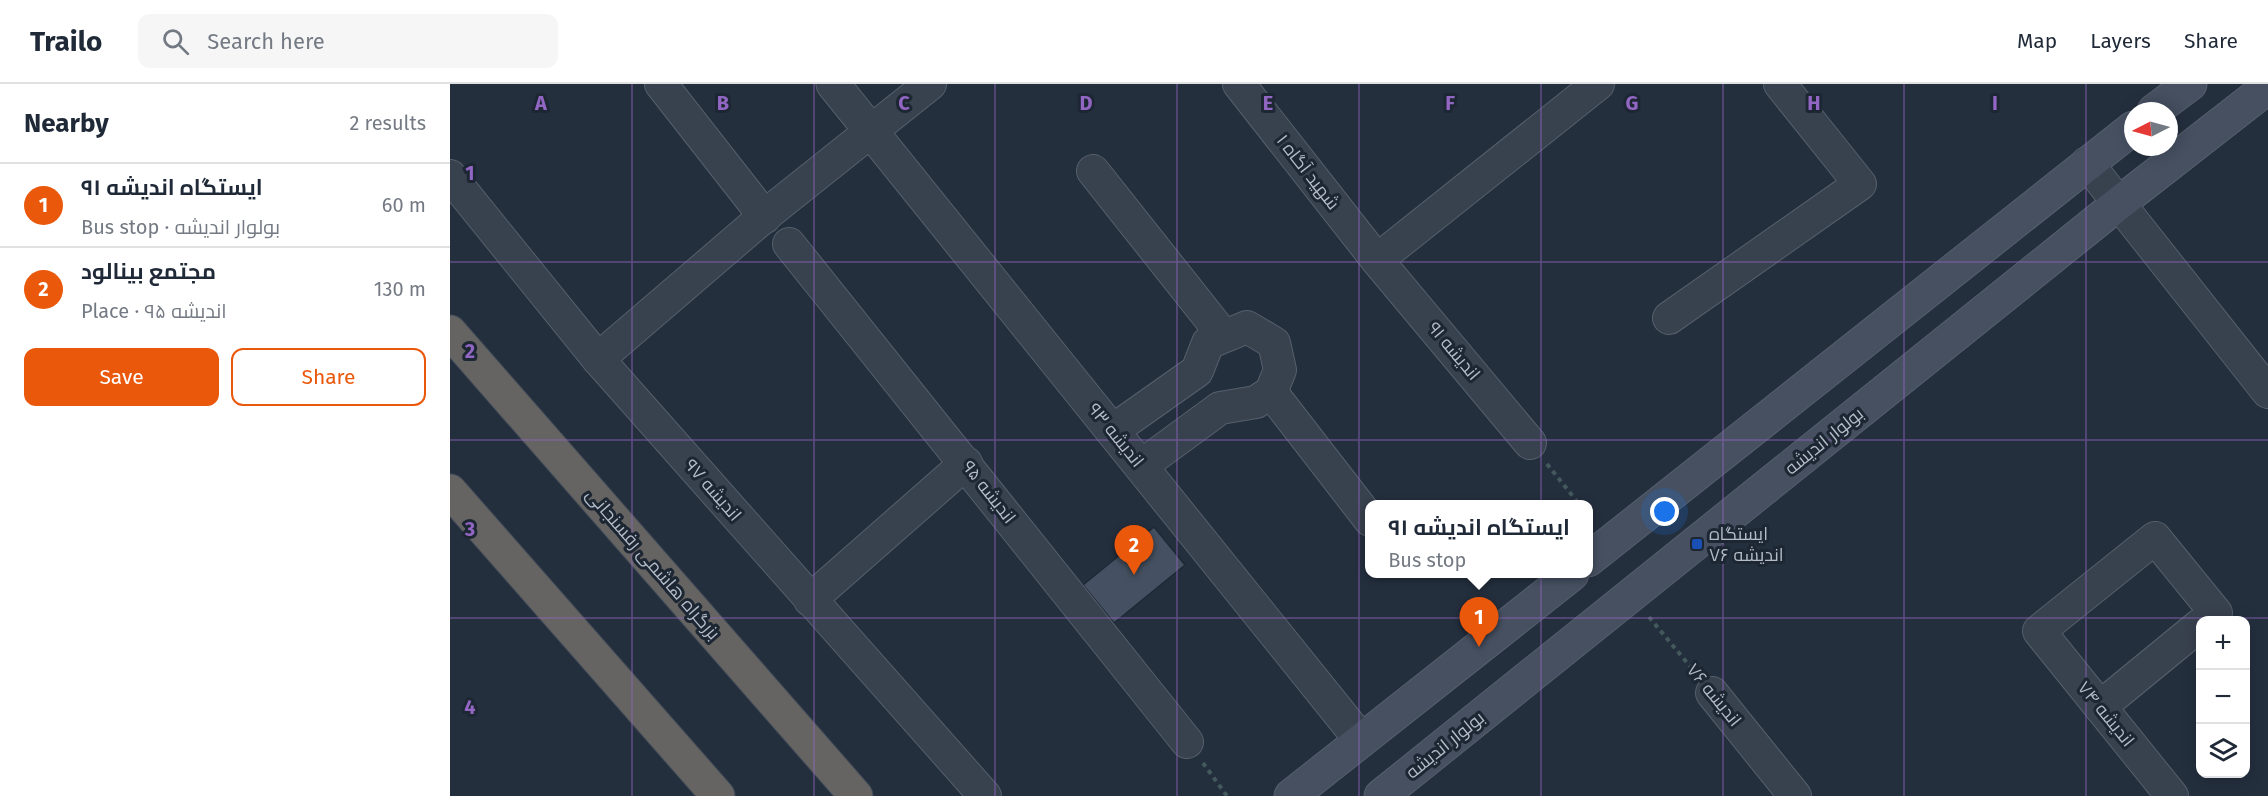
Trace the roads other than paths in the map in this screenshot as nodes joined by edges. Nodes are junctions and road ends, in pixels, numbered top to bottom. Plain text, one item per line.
1 (661, 84) edge
2 (833, 84) edge
3 (930, 84) edge
4 (1239, 84) edge
5 (1598, 84) edge
6 (1780, 84) edge
7 (2190, 84) edge
8 (2268, 87) edge
9 (2166, 102) edge
10 (871, 130) junction
11 (2124, 135) edge
12 (2087, 163) junction
13 (1093, 171) dead end
14 (450, 176) edge
15 (2118, 204) junction
16 (765, 217) junction
17 (789, 244) dead end
18 (1377, 260) junction
19 (1669, 318) dead end
20 (450, 332) edge
21 (1222, 335) junction
22 (598, 359) junction
23 (1271, 392) junction
24 (2268, 392) edge
25 (1112, 431) junction
26 (1530, 443) road end
27 (966, 463) junction
28 (1141, 466) junction
29 (450, 491) edge
30 (1365, 514) edge
31 (1593, 556) edge
32 (1566, 578) edge
33 (810, 600) junction
34 (2213, 616) edge
35 (2196, 629) edge
36 (1712, 693) road end
37 (2100, 707) junction
38 (1361, 740) junction
39 (1187, 741) road end
40 (854, 793) edge
41 (1393, 793) edge
42 (717, 796) edge
43 (985, 796) edge
44 (1291, 796) edge
45 (1795, 796) edge
46 (2172, 796) edge

1 - 16 street
2 - 10 street, اندیشه ۹۳
3 - 10 street
4 - 18 street, شهید آگاه ۱
5 - 18 street
6 - 19 street
7 - 9 main road
8 - 15 main road, بولوار اندیشه
10 - 16 street
10 - 25 street, اندیشه ۹۳
11 - 12 main road
12 - 15 street
12 - 31 main road
13 - 21 street
14 - 22 street, اندیشه ۹۷
15 - 24 street
15 - 41 main road, بولوار اندیشه
16 - 22 street
17 - 27 street, اندیشه ۹۵
18 - 26 street, اندیشه ۹۱
20 - 40 highway, بزرگراه هاشمی رفسنجانی
21 - 23 street
21 - 25 street
22 - 33 street, اندیشه ۹۷
23 - 28 street
23 - 30 street
25 - 28 street, اندیشه ۹۳
27 - 33 street
27 - 39 street, اندیشه ۹۵
28 - 38 street, اندیشه ۹۳
29 - 42 highway
32 - 38 main road
33 - 43 street, اندیشه ۹۷
34 - 37 street, اندیشه ۷۴
35 - 37 street
36 - 45 street, اندیشه ۷۶
37 - 46 street, اندیشه ۷۴
38 - 44 main road

